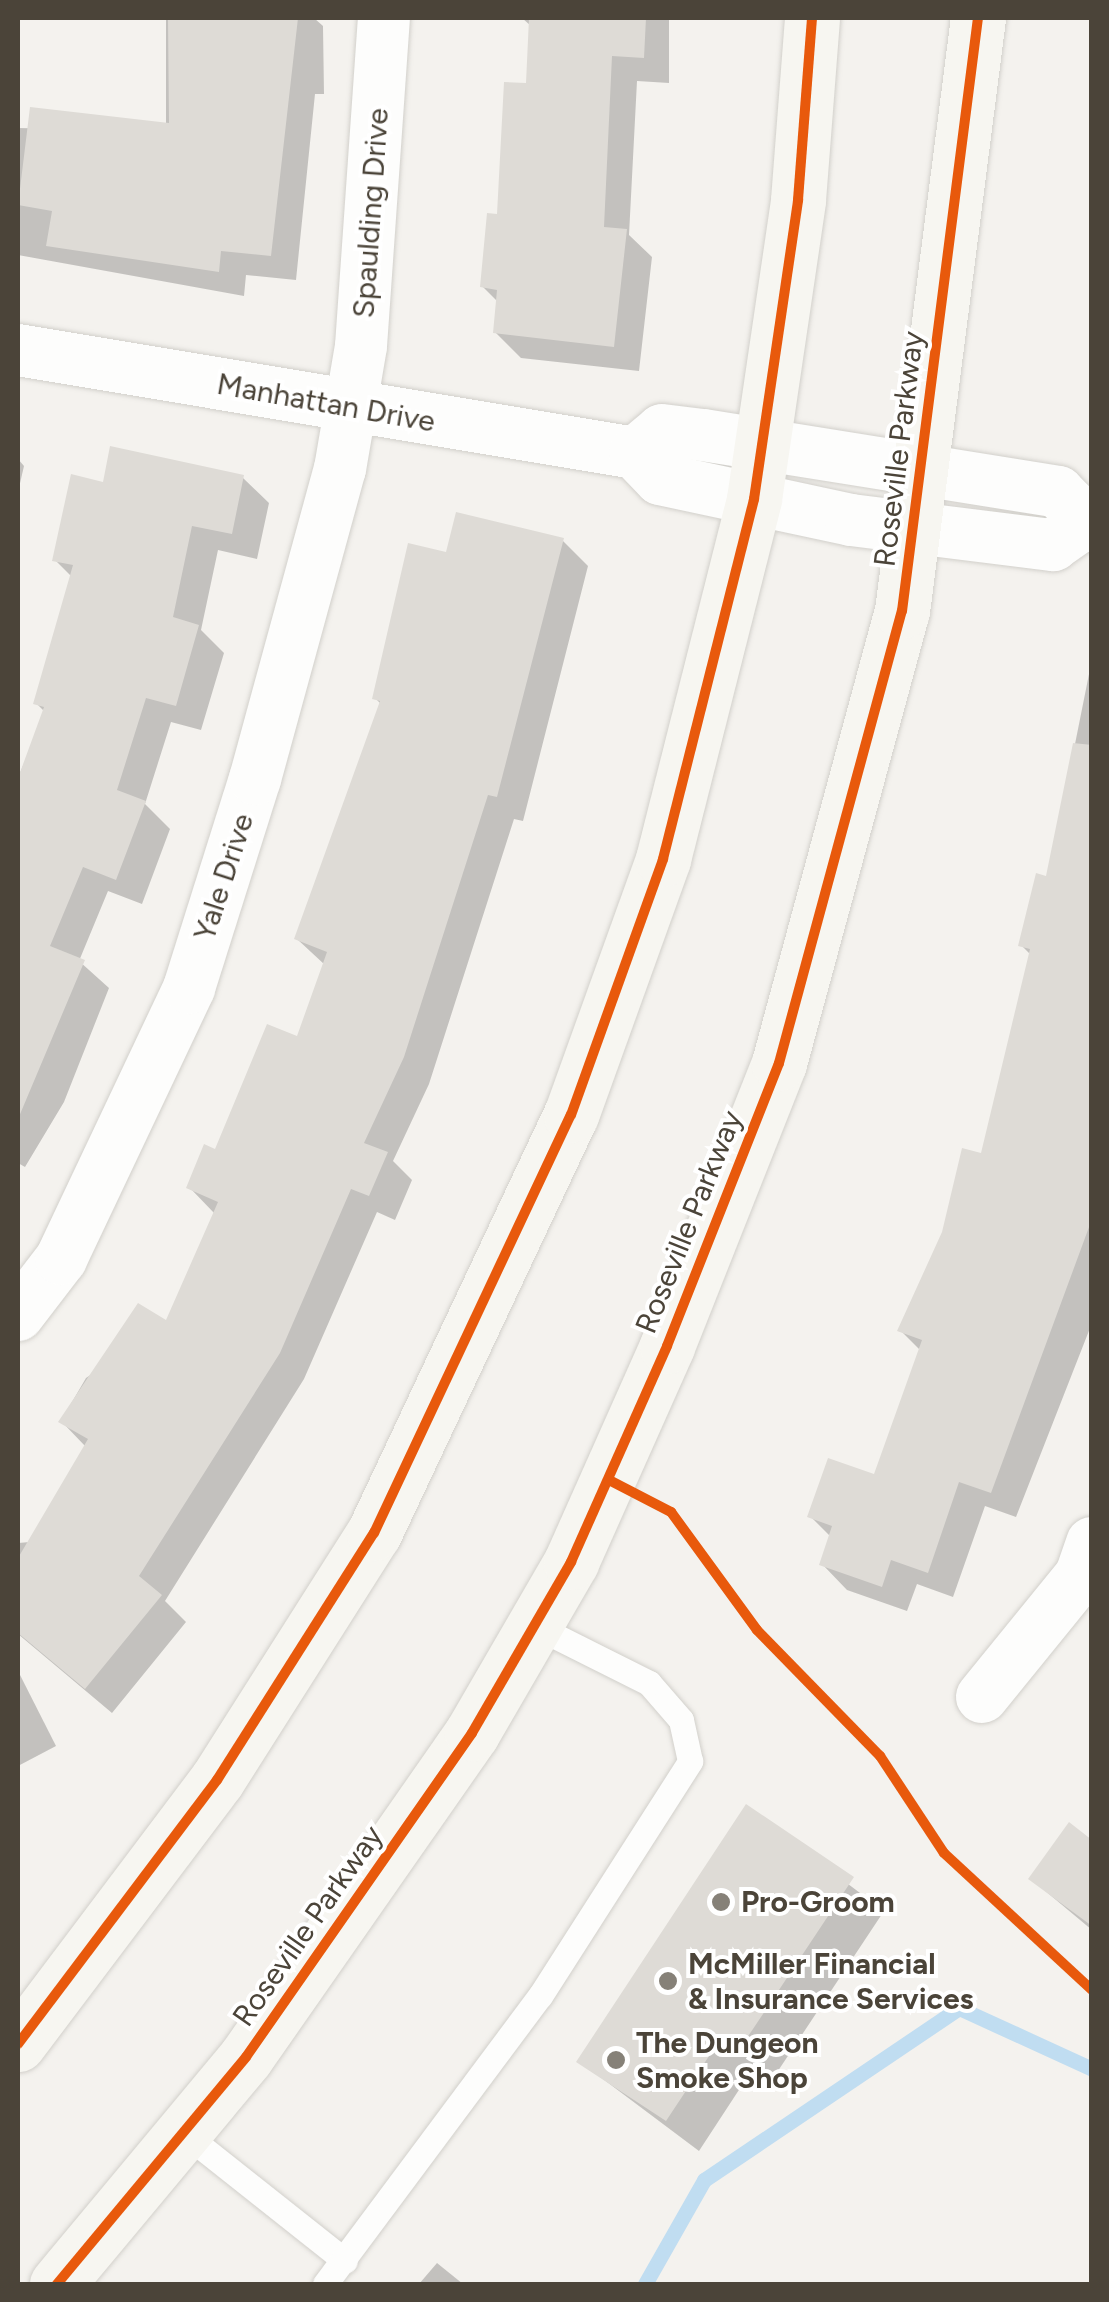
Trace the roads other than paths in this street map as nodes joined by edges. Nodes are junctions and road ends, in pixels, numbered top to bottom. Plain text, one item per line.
1 (384, 18) edge
2 (812, 18) edge
3 (978, 18) edge
4 (18, 350) edge
5 (351, 408) junction
6 (758, 473) junction
7 (922, 502) junction
8 (1087, 526) edge
9 (18, 1315) edge
10 (1092, 1543) edge
11 (536, 1628) junction
12 (982, 1698) dead end
13 (18, 2044) edge
14 (185, 2134) junction
15 (344, 2261) junction
16 (56, 2284) edge
17 (325, 2284) edge

1 - 5 street, Spaulding Drive
2 - 6 main road
3 - 7 main road, Roseville Parkway
4 - 5 street, Manhattan Drive
5 - 6 street, Manhattan Drive
5 - 9 street, Yale Drive
6 - 7 street, Manhattan Drive
6 - 7 street, Manhattan Drive
6 - 13 main road
7 - 8 street
7 - 11 main road, Roseville Parkway
10 - 12 street
11 - 14 main road, Roseville Parkway
11 - 15 lane
14 - 15 lane
14 - 16 main road, Roseville Parkway
15 - 17 lane

